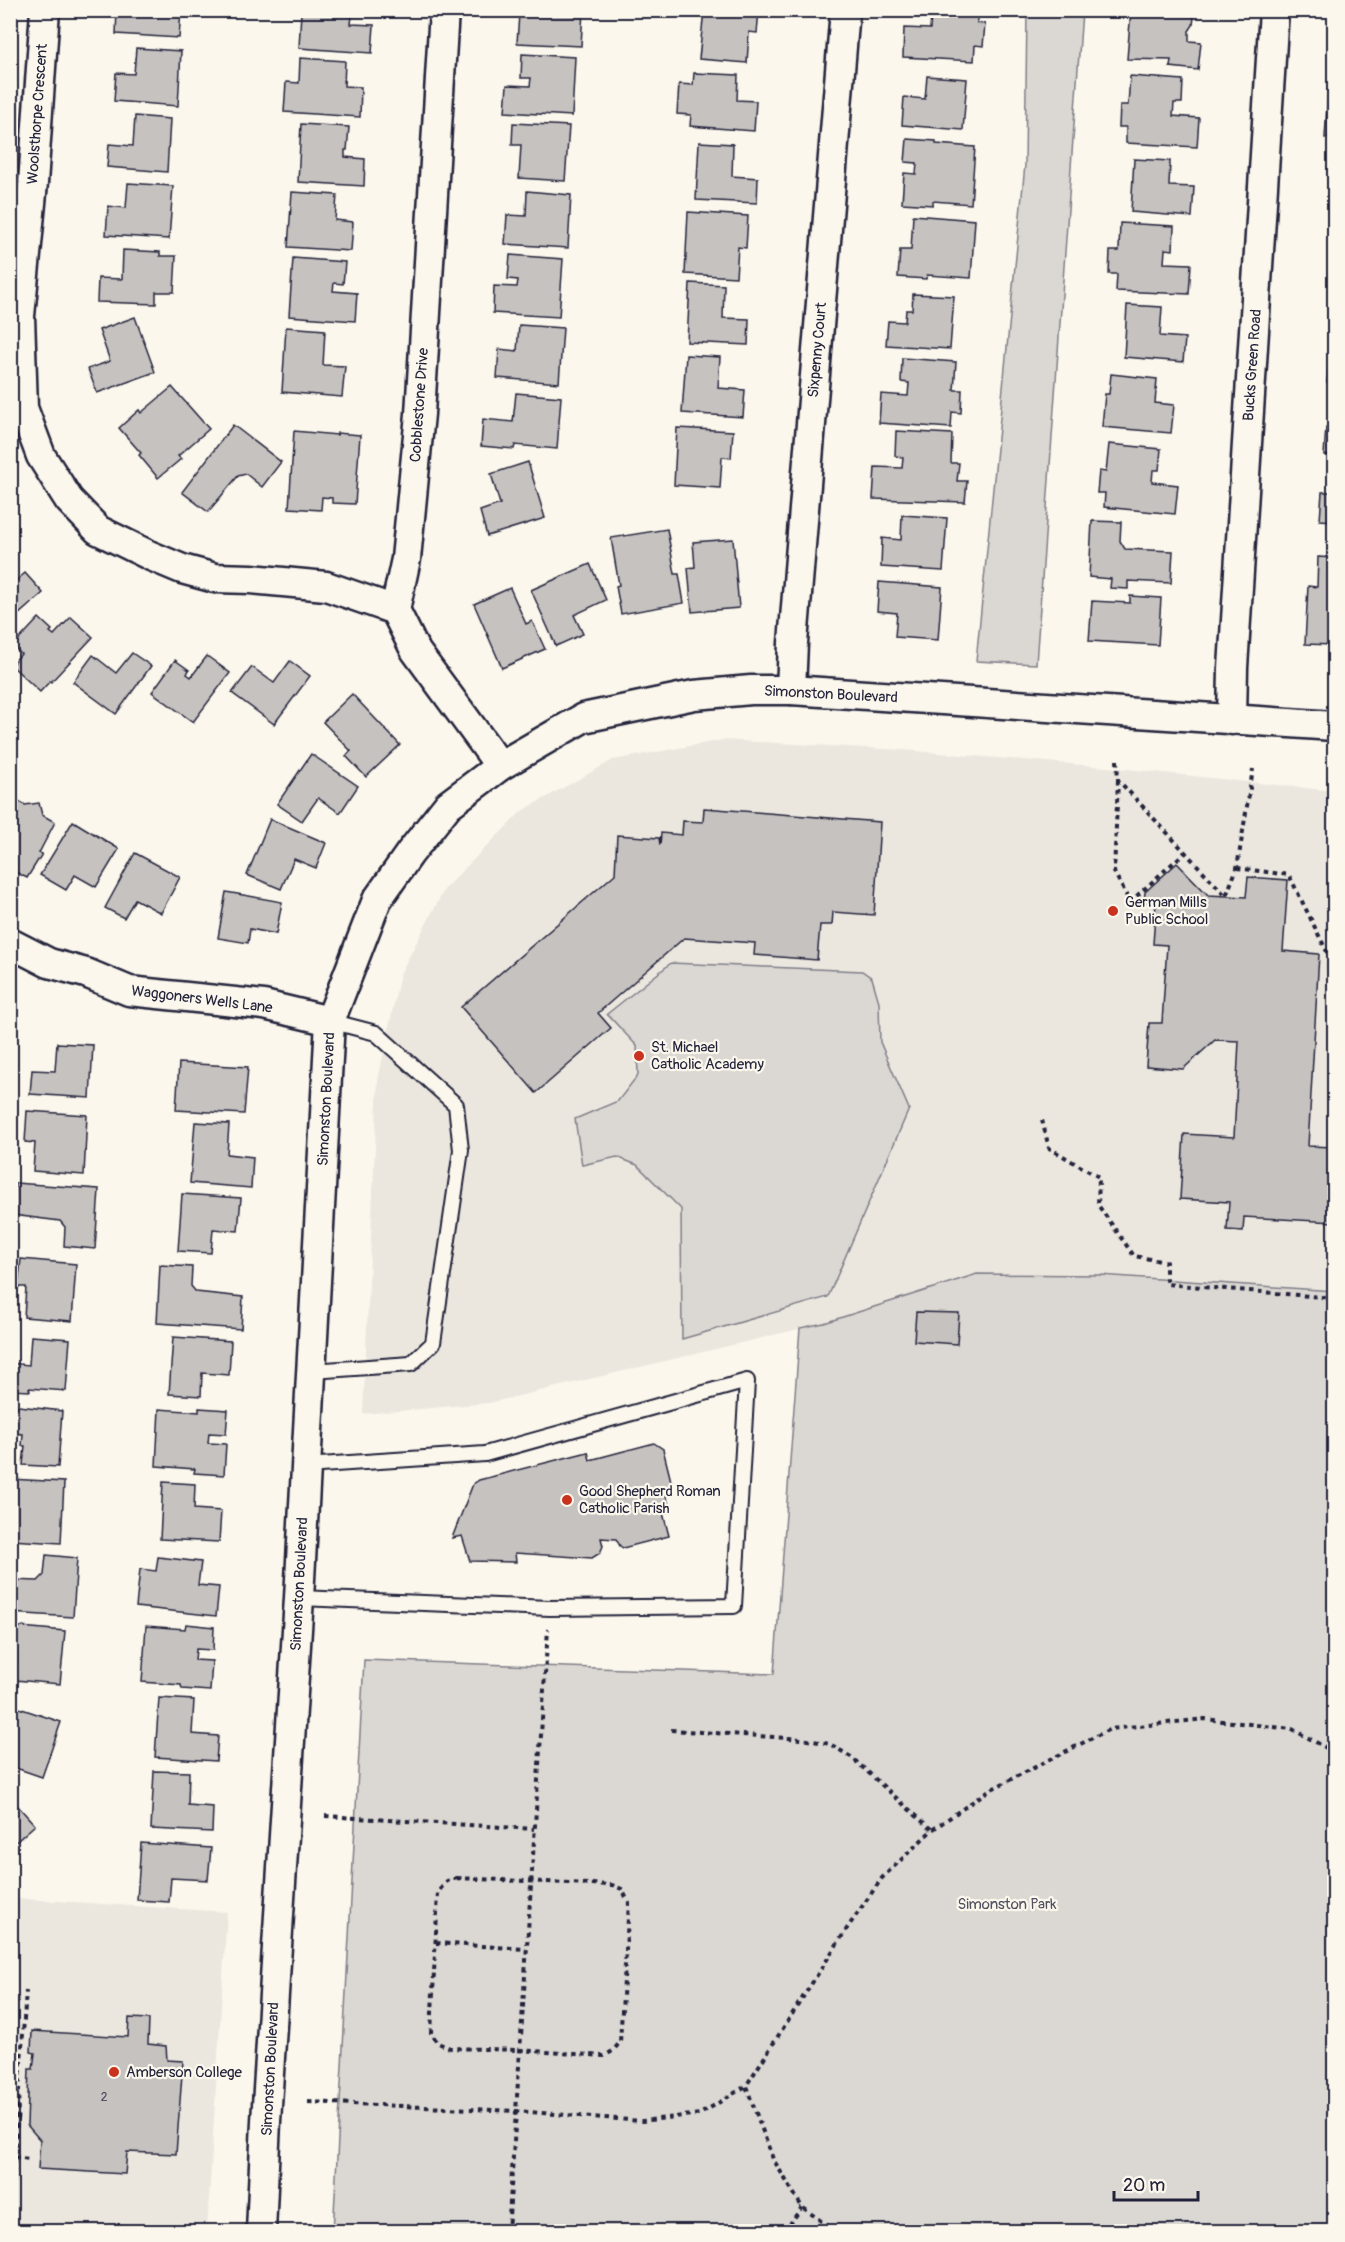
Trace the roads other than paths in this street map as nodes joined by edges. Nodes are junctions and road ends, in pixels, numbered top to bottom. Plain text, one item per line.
1 (45, 10) edge
2 (444, 10) edge
3 (845, 10) edge
4 (1274, 10) edge
5 (395, 610) junction
6 (791, 690) junction
7 (1232, 720) junction
8 (1335, 726) edge
9 (500, 766) junction
10 (10, 943) edge
11 (330, 1021) junction
12 (312, 1371) junction
13 (305, 1466) junction
14 (299, 1598) junction
15 (261, 2232) edge

1 - 5 street, Woolsthorpe Crescent
2 - 5 street, Cobblestone Drive
3 - 6 street, Sixpenny Court
4 - 7 street, Bucks Green Road
5 - 9 street
6 - 7 street, Simonston Boulevard
6 - 9 street, Simonston Boulevard
7 - 8 street, Simonston Boulevard
9 - 11 street, Simonston Boulevard
10 - 11 street, Waggoners Wells Lane
11 - 12 street, Simonston Boulevard
11 - 12 lane
12 - 13 street, Simonston Boulevard
13 - 14 street, Simonston Boulevard
13 - 14 lane
14 - 15 street, Simonston Boulevard

